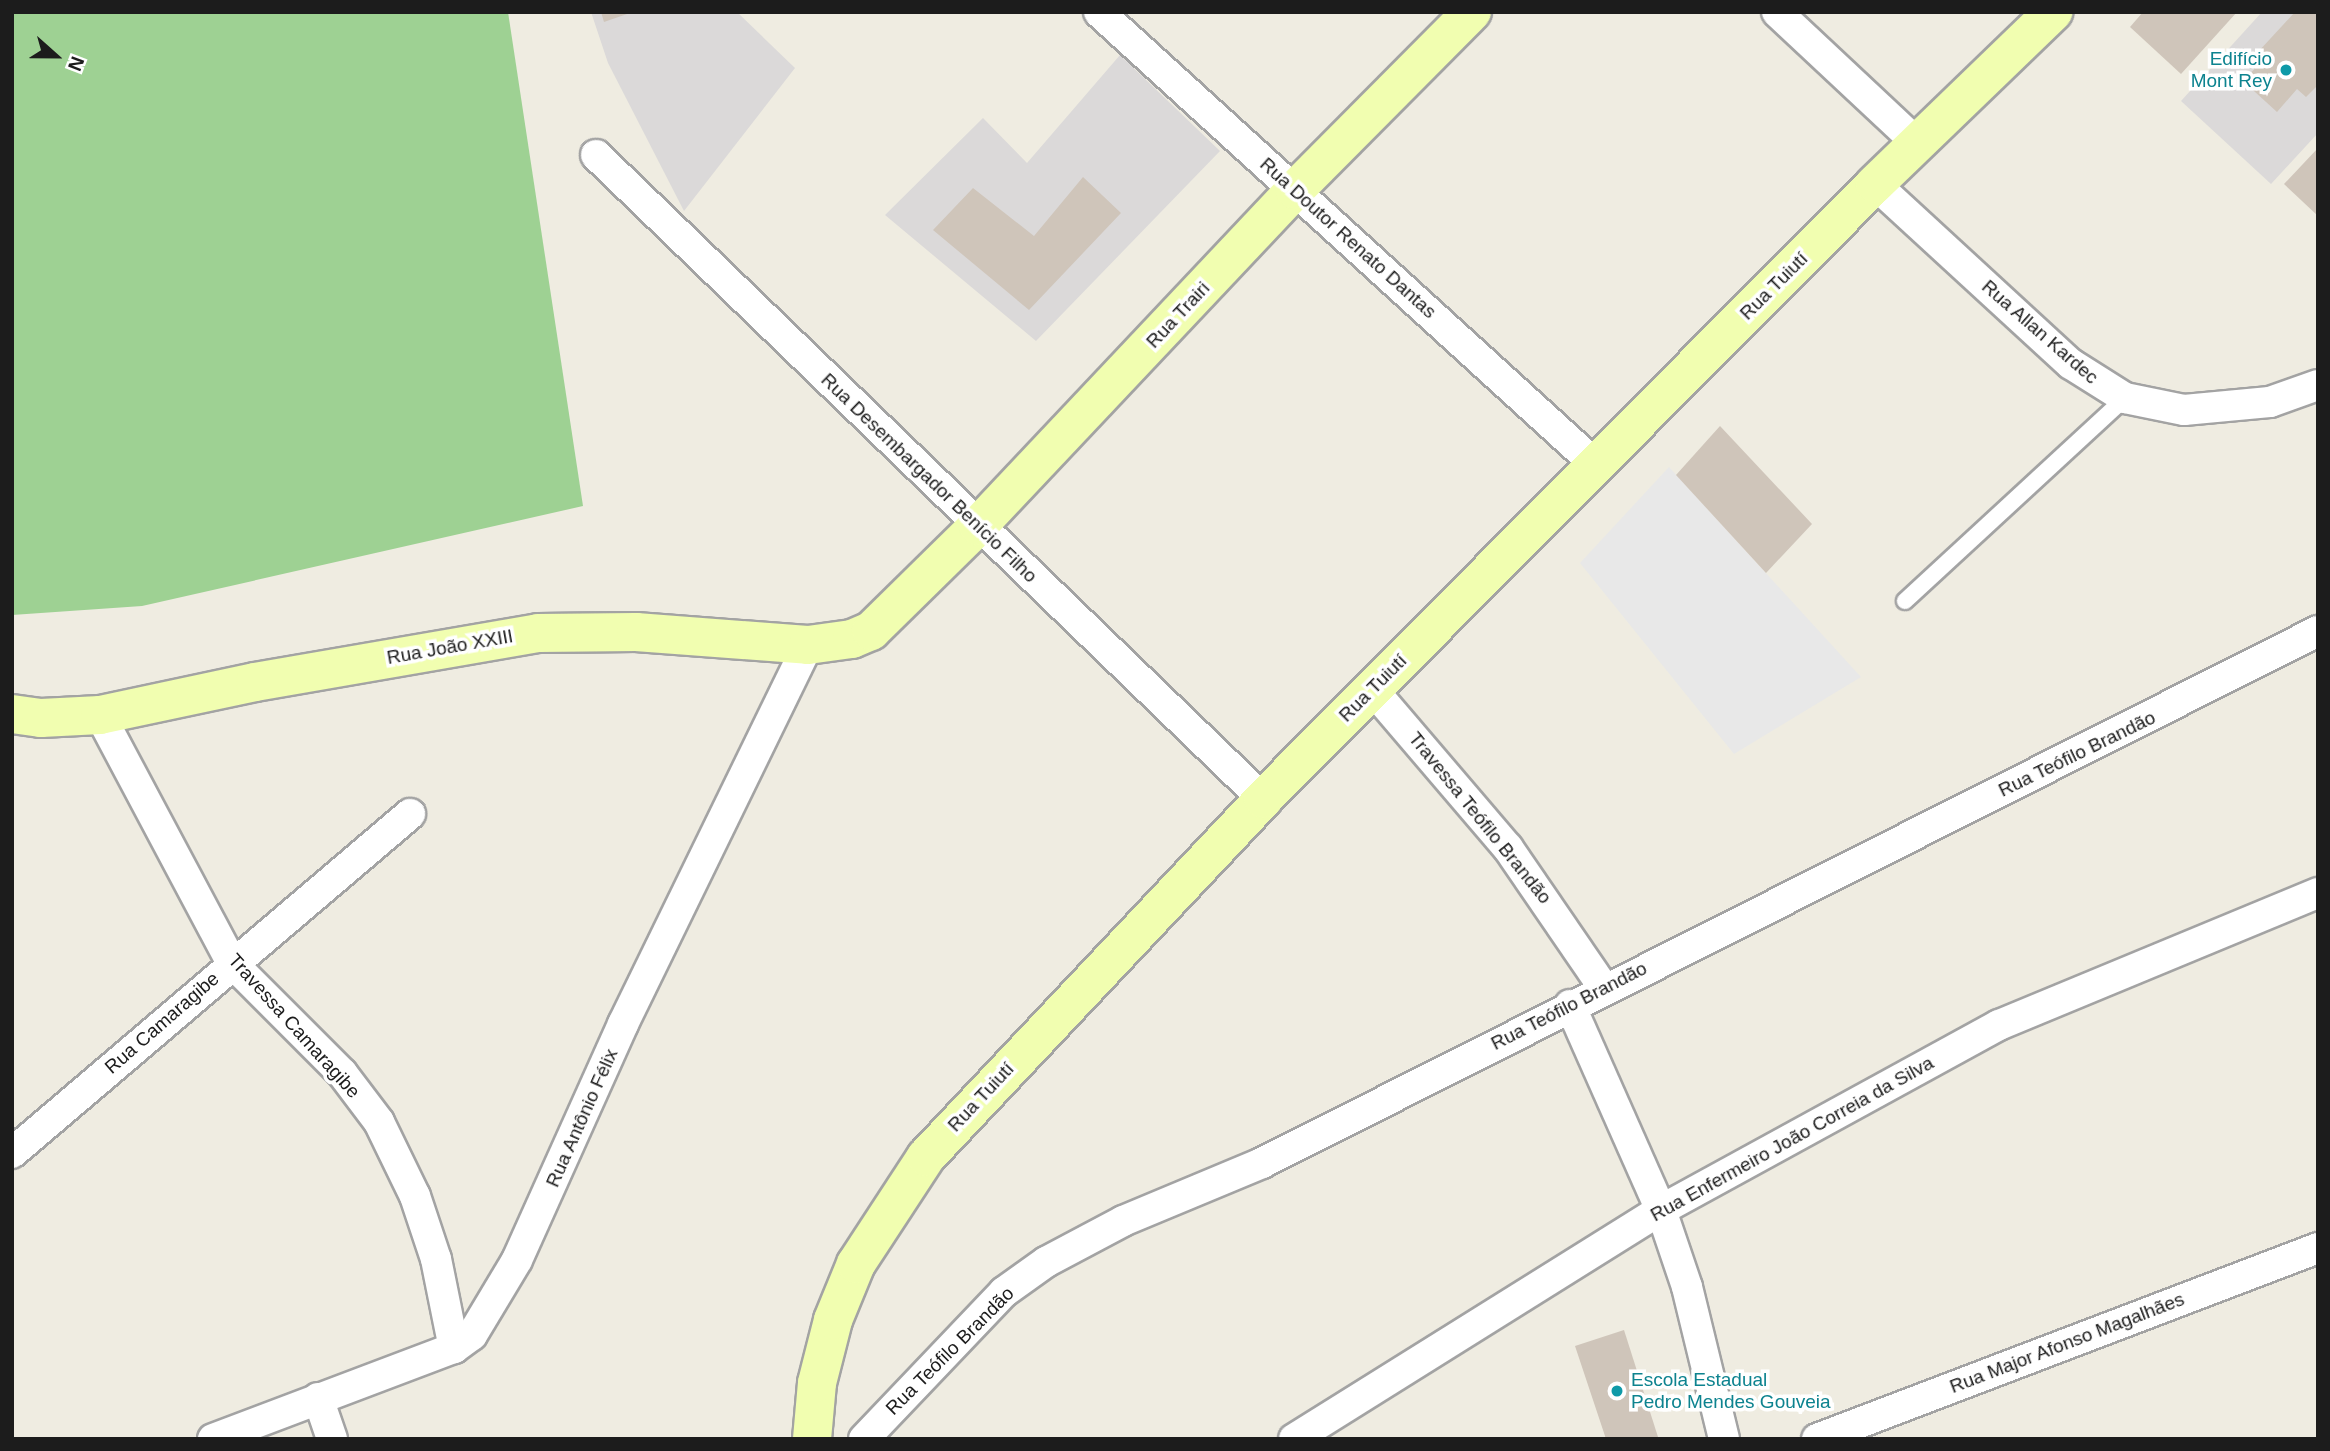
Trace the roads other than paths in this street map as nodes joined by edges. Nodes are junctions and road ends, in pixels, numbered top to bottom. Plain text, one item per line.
1 (1100, 12) edge
2 (1472, 12) edge
3 (1777, 12) edge
4 (2053, 12) edge
5 (1918, 144) junction
6 (596, 155) dead end
7 (1875, 184) junction
8 (1295, 190) junction
9 (2318, 384) edge
10 (2125, 398) junction
11 (1596, 465) junction
12 (978, 526) junction
13 (1905, 601) dead end
14 (886, 620) joint
15 (2318, 631) edge
16 (808, 645) junction
17 (1372, 689) junction
18 (12, 714) edge
19 (100, 715) junction
20 (1263, 799) junction
21 (410, 814) dead end
22 (2318, 893) edge
23 (232, 963) junction
24 (1604, 988) junction
25 (1570, 1005) junction
26 (12, 1153) edge
27 (1661, 1210) junction
28 (2318, 1248) edge
29 (454, 1348) junction
30 (318, 1398) junction
31 (213, 1439) edge
32 (332, 1439) edge
33 (812, 1439) edge
34 (864, 1439) edge
35 (1294, 1439) edge
36 (1724, 1439) edge
37 (1817, 1439) edge

1 - 8 street, Rua Doutor Renato Dantas
2 - 8 street, Rua Trairi
3 - 5 street
4 - 5 street, Rua Tuiutí
5 - 7 street, Rua Tuiutí
6 - 12 street, Rua Desembargador Benício Filho
7 - 10 street, Rua Allan Kardec
7 - 11 street, Rua Tuiutí
8 - 11 street, Rua Doutor Renato Dantas
8 - 12 street, Rua Trairi
9 - 10 street, Rua Allan Kardec
10 - 13 lane
11 - 17 street, Rua Tuiutí
12 - 14 street, Rua Trairi
12 - 20 street, Rua Desembargador Benício Filho
14 - 16 street, Rua João XXIII
15 - 24 street, Rua Teófilo Brandão
16 - 19 street, Rua João XXIII
16 - 29 street, Rua Antônio Félix
17 - 20 street, Rua Tuiutí
17 - 24 street, Travessa Teófilo Brandão
18 - 19 street, Rua João XXIII
19 - 23 street, Travessa Camaragibe
20 - 33 street, Rua Tuiutí
21 - 23 street, Rua Camaragibe
22 - 27 street, Rua Enfermeiro João Correia da Silva
23 - 26 street, Rua Camaragibe
23 - 29 street, Travessa Camaragibe
24 - 25 street, Rua Teófilo Brandão
25 - 27 street
25 - 34 street, Rua Teófilo Brandão
27 - 35 street, Rua Enfermeiro João Correia da Silva
27 - 36 street
28 - 37 street, Rua Major Afonso Magalhães
29 - 30 street, Rua Antônio Félix
30 - 31 street, Rua Antônio Félix
30 - 32 street

